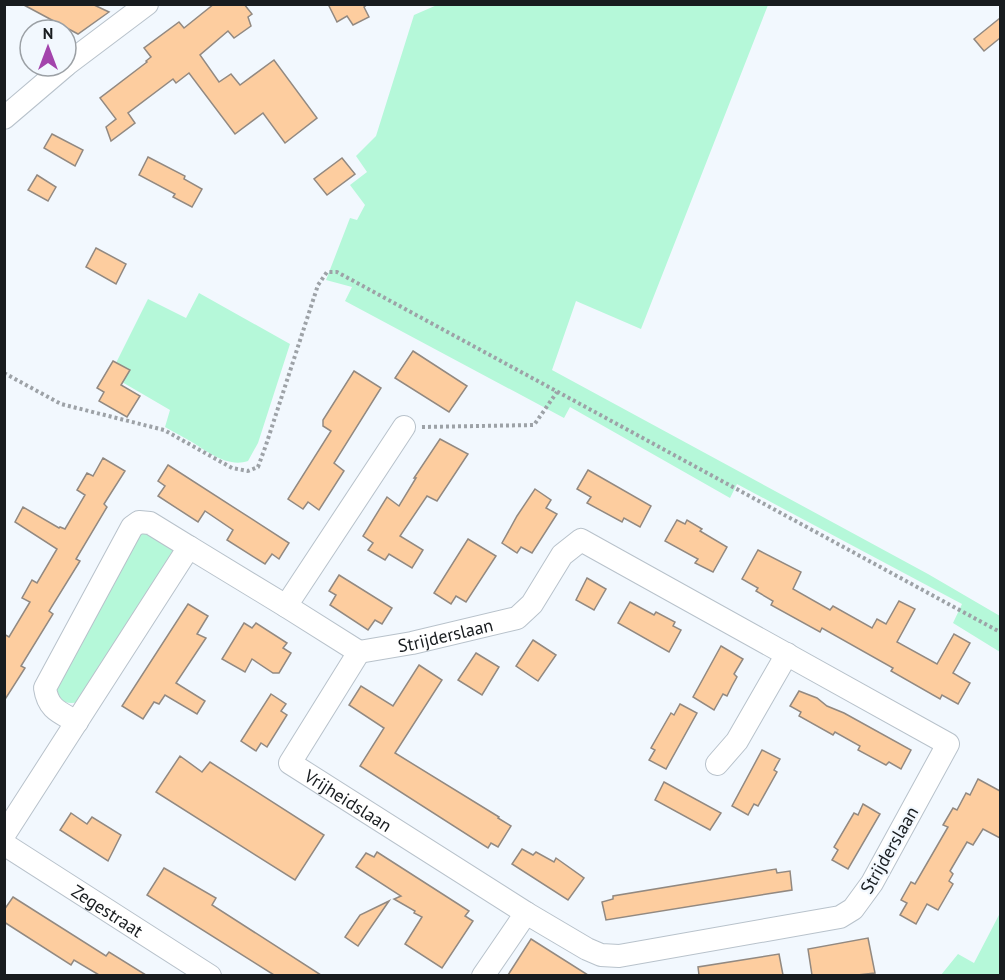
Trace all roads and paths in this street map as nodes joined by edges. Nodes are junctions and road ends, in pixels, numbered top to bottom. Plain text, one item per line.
1 (147, 4) edge
2 (78, 56) edge
3 (51, 78) edge
4 (4, 118) edge
5 (4, 373) edge
6 (557, 392) junction
7 (404, 427) joint
8 (189, 548) junction
9 (286, 606) junction
10 (1000, 632) edge
11 (359, 652) junction
12 (788, 654) junction
13 (77, 722) junction
14 (717, 764) dead end
15 (4, 835) edge
16 (4, 844) edge
17 (526, 913) junction
18 (210, 975) edge
19 (483, 975) edge

1 - 2 street
3 - 4 street
5 - 6 path
6 - 7 path
6 - 10 path
7 - 9 street
8 - 9 street
8 - 13 street
8 - 13 street
9 - 11 street
11 - 12 street, Strijderslaan
11 - 17 street, Vrijheidslaan
12 - 14 street
12 - 17 street, Strijderslaan
13 - 15 street
16 - 18 street, Zegestraat
17 - 19 street

